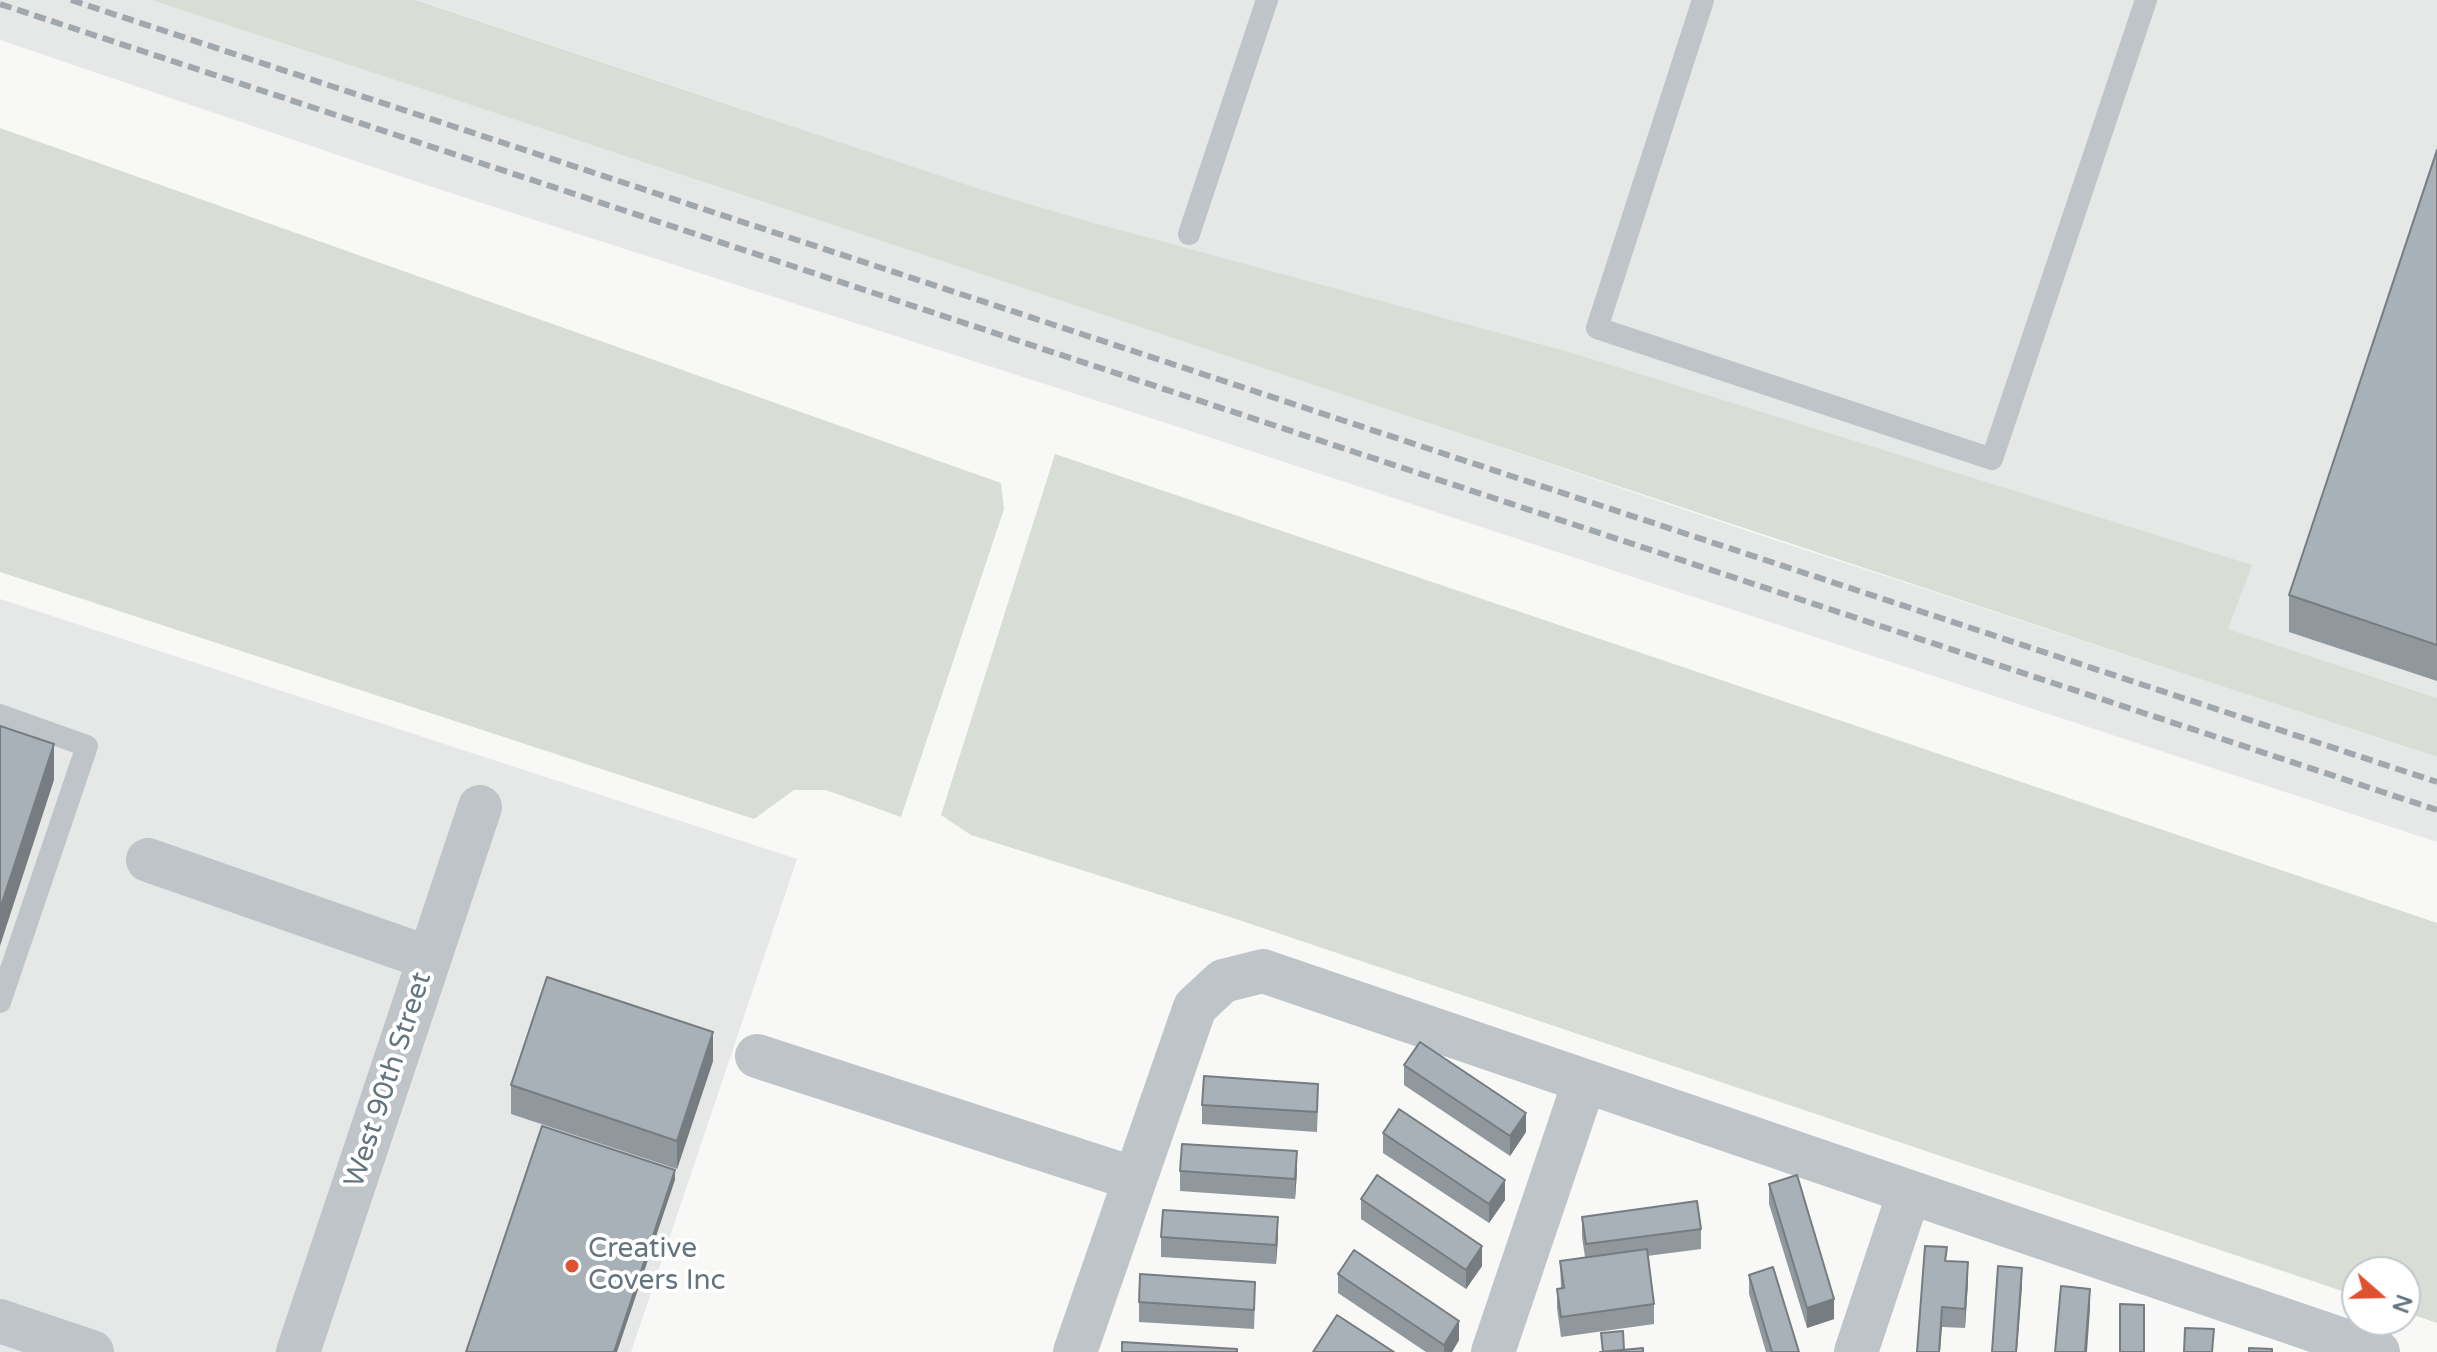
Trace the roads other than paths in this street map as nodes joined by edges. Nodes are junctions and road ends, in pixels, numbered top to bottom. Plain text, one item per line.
1 (1267, 0) edge
2 (1703, 0) edge
3 (2146, 0) edge
4 (1189, 234) dead end
5 (0, 715) edge
6 (480, 807) dead end
7 (148, 860) dead end
8 (429, 958) junction
9 (0, 1002) edge
10 (757, 1056) dead end
11 (1584, 1083) junction
12 (1135, 1179) junction
13 (1909, 1193) junction
14 (0, 1321) edge
15 (92, 1352) edge
16 (298, 1352) edge
17 (1075, 1352) edge
18 (1493, 1352) edge
19 (1856, 1352) edge
20 (2378, 1352) edge

1 - 4 lane
2 - 3 lane
5 - 9 lane
6 - 8 street, West 90th Street
7 - 8 street
8 - 16 street, West 90th Street
10 - 12 street
11 - 12 street
11 - 13 street
11 - 18 street
12 - 17 street
13 - 19 street
13 - 20 street
14 - 15 street

